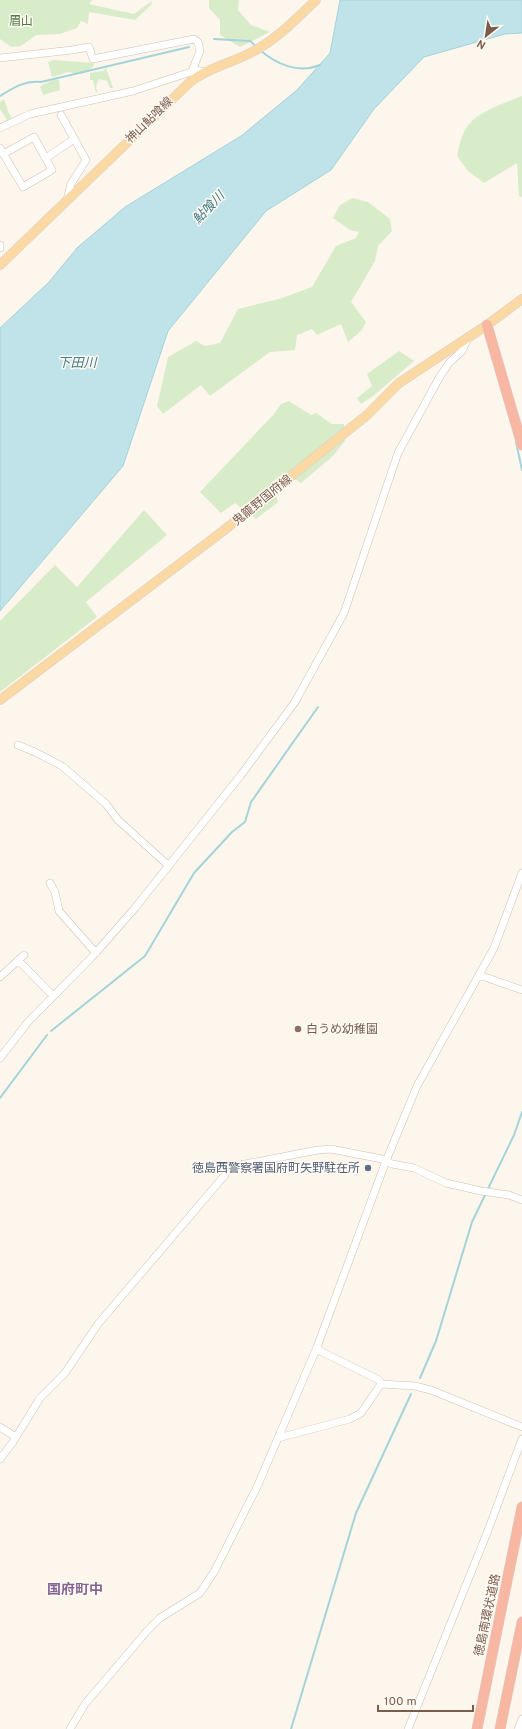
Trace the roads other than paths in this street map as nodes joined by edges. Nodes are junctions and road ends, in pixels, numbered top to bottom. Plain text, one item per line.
1 (316, 0) edge
2 (0, 58) edge
3 (192, 71) junction
4 (204, 72) junction
5 (61, 115) dead end
6 (0, 128) edge
7 (74, 139) junction
8 (2, 151) edge
9 (46, 158) junction
10 (67, 200) junction
11 (0, 265) edge
12 (522, 299) edge
13 (487, 325) junction
14 (468, 338) junction
15 (522, 445) edge
16 (0, 700) edge
17 (18, 745) dead end
18 (169, 866) junction
19 (522, 873) edge
20 (50, 883) dead end
21 (96, 952) junction
22 (24, 955) dead end
23 (18, 960) junction
24 (479, 975) junction
25 (0, 977) edge
26 (522, 990) edge
27 (53, 996) junction
28 (0, 1058) edge
29 (386, 1161) junction
30 (522, 1200) edge
31 (317, 1347) junction
32 (381, 1384) junction
33 (522, 1426) edge
34 (0, 1427) edge
35 (16, 1437) junction
36 (278, 1438) junction
37 (522, 1439) edge
38 (0, 1459) edge
39 (522, 1507) edge
40 (522, 1622) edge
41 (522, 1719) edge
42 (70, 1729) edge
43 (408, 1729) edge
44 (477, 1729) edge
45 (500, 1729) edge
46 (518, 1729) edge

1 - 4 main road, 神山鮎喰線
2 - 3 street
3 - 4 street
3 - 6 street
4 - 10 main road, 神山鮎喰線
5 - 7 street
7 - 9 street
7 - 10 street
8 - 9 street
8 - 9 street
10 - 11 main road, 神山鮎喰線
12 - 13 main road, 鬼籠野国府線
13 - 14 main road, 鬼籠野国府線
13 - 15 highway
14 - 16 main road, 鬼籠野国府線
14 - 18 street
17 - 18 street
18 - 21 street
19 - 24 street
20 - 21 street
21 - 27 street
22 - 23 street
23 - 25 street
23 - 27 street
24 - 26 street
24 - 29 street
27 - 28 street
29 - 30 street
29 - 31 street
29 - 35 street
31 - 32 street
31 - 36 street
32 - 33 street
32 - 36 street
34 - 35 street
35 - 38 street
36 - 42 street
37 - 43 street
39 - 44 highway, 徳島南環状道路
40 - 45 highway
41 - 46 street

